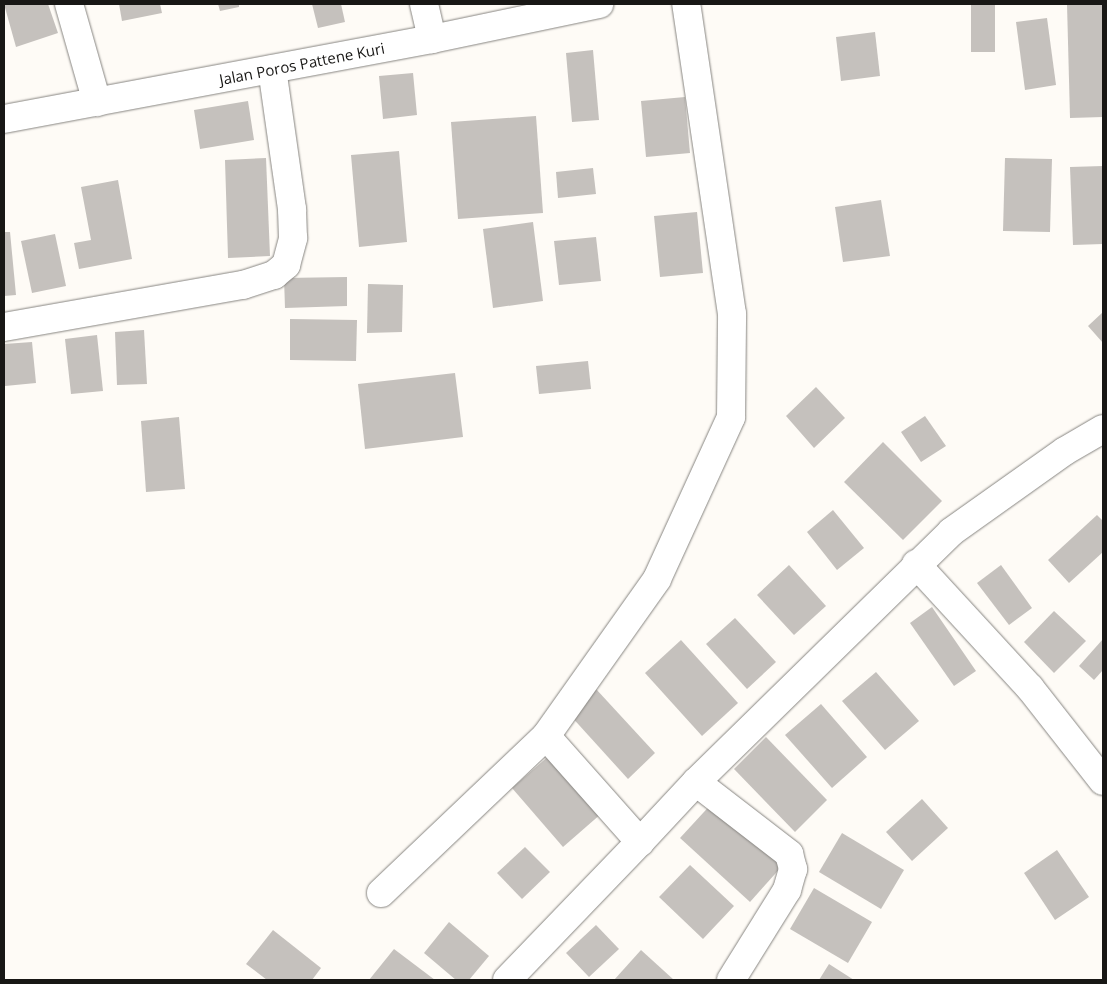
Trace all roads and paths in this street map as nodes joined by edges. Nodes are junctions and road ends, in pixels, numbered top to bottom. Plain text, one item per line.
1 (69, 4) edge
2 (424, 4) edge
3 (599, 4) edge
4 (686, 4) edge
5 (432, 39) junction
6 (272, 69) junction
7 (96, 102) junction
8 (4, 119) edge
9 (4, 327) edge
10 (1103, 429) edge
11 (916, 564) junction
12 (546, 736) junction
13 (1103, 781) edge
14 (696, 782) junction
15 (640, 842) junction
16 (381, 894) dead end
17 (507, 980) edge
18 (731, 980) edge

1 - 7 street
2 - 5 street
3 - 5 street, Jalan Poros Pattene Kuri
4 - 12 street
5 - 6 street, Jalan Poros Pattene Kuri
6 - 7 street, Jalan Poros Pattene Kuri
6 - 9 street
7 - 8 street, Jalan Poros Pattene Kuri
10 - 11 street
11 - 13 street
11 - 14 street
12 - 15 street
12 - 16 street
14 - 15 street
14 - 18 street
15 - 17 street

